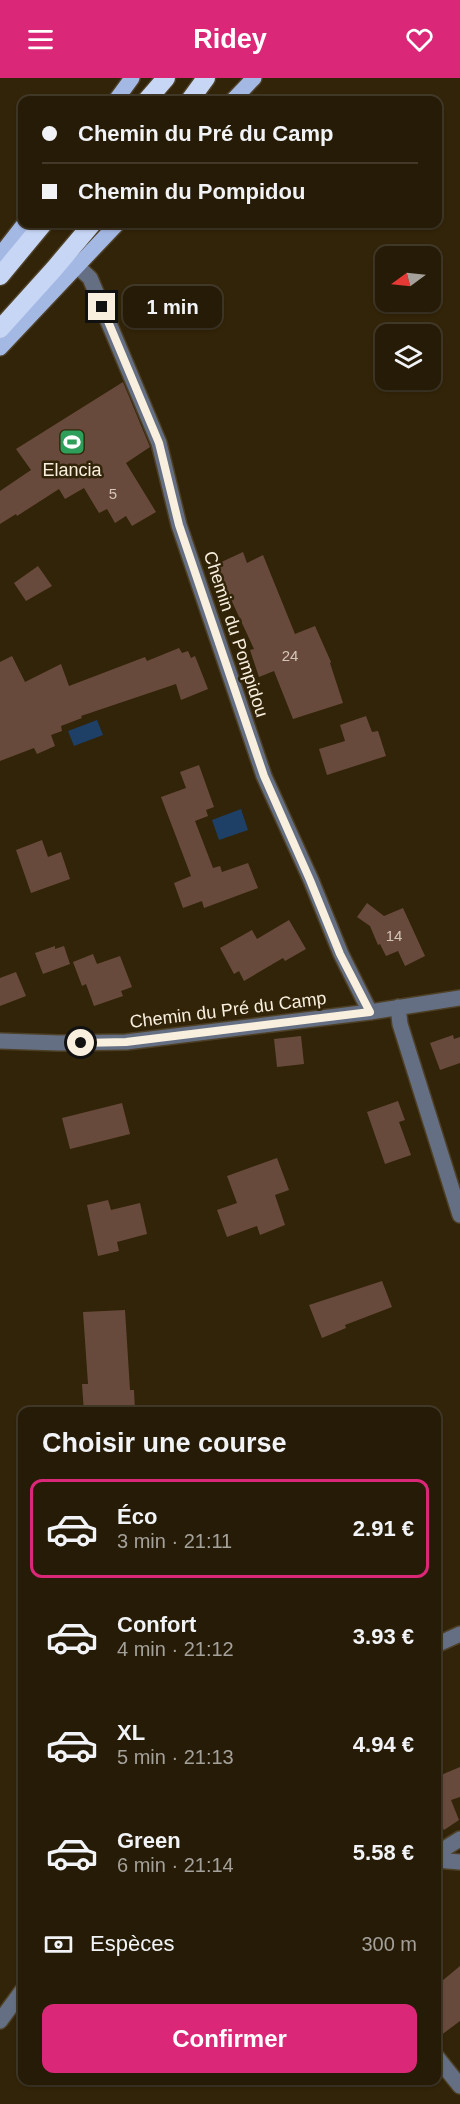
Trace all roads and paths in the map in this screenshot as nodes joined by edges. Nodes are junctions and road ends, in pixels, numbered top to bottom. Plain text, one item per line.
1 (132, 78) edge
2 (166, 78) edge
3 (206, 78) edge
4 (254, 78) edge
5 (119, 96) edge
6 (150, 96) edge
7 (193, 96) edge
8 (237, 96) edge
9 (21, 228) edge
10 (40, 228) edge
11 (89, 228) edge
12 (113, 228) edge
13 (0, 255) edge
14 (77, 266) junction
15 (0, 276) edge
16 (0, 329) edge
17 (0, 348) edge
18 (460, 998) edge
19 (398, 1007) junction
20 (370, 1012) junction
21 (0, 1041) edge
22 (460, 1215) edge
23 (460, 1634) edge
24 (441, 1642) edge
25 (460, 1839) edge
26 (441, 1851) edge
27 (441, 1860) edge
28 (460, 1862) edge
29 (18, 1995) edge
30 (0, 2020) edge
31 (441, 2062) edge
32 (460, 2086) edge

1 - 5 main road
2 - 6 highway
3 - 7 highway
4 - 8 main road
9 - 13 main road
10 - 15 highway
11 - 16 highway
12 - 14 main road
14 - 17 main road
14 - 20 street, Chemin du Pompidou
18 - 19 street, Chemin du Pré du Camp
19 - 20 street, Chemin du Pré du Camp
19 - 22 street
20 - 21 street, Chemin du Pré du Camp
23 - 24 street
25 - 26 street
27 - 28 street
29 - 30 street
31 - 32 street

